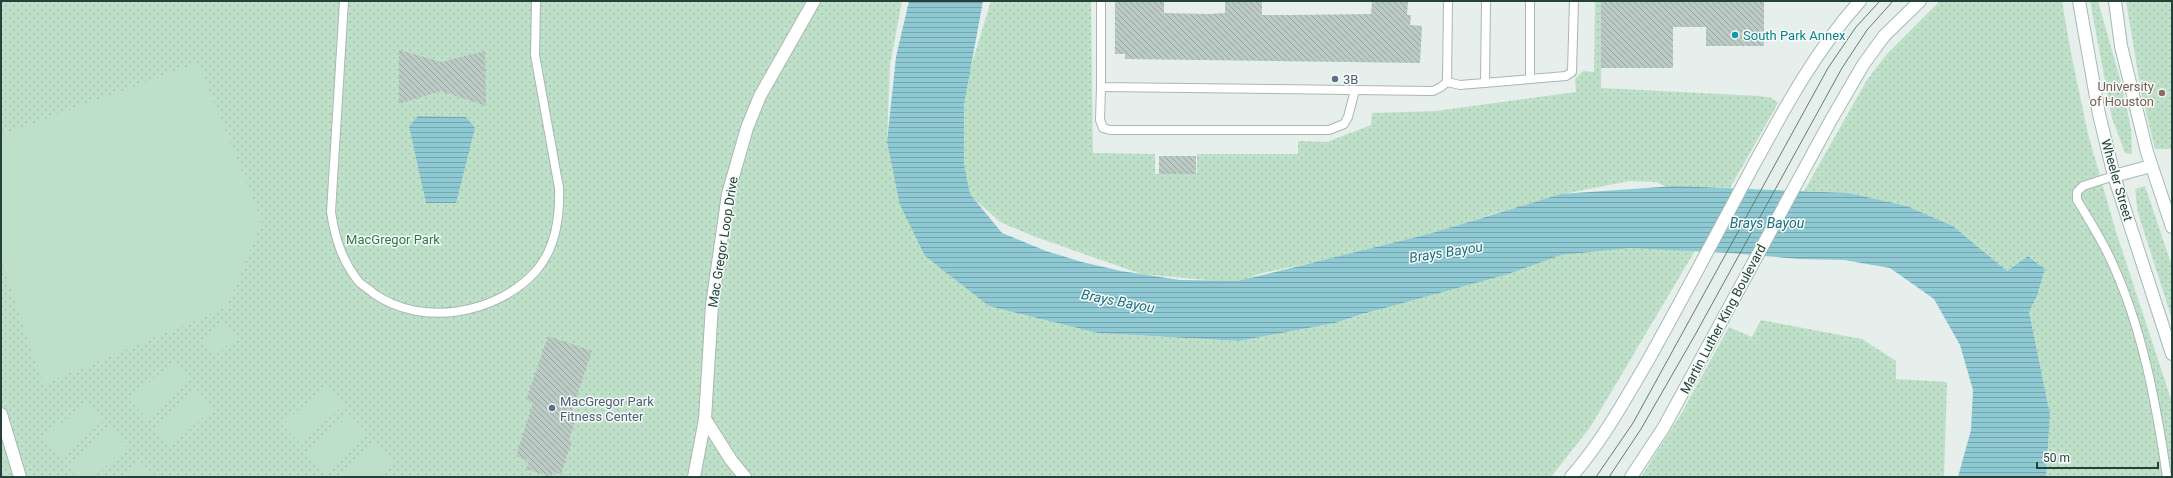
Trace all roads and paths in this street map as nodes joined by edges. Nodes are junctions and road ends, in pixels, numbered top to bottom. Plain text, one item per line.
1 (344, 1) edge
2 (536, 1) edge
3 (814, 1) edge
4 (1101, 1) edge
5 (1448, 1) edge
6 (1486, 1) edge
7 (1530, 1) edge
8 (1574, 1) edge
9 (1860, 1) edge
10 (1920, 1) edge
11 (2079, 1) edge
12 (2115, 1) edge
13 (1530, 79) junction
14 (1446, 82) junction
15 (1484, 83) junction
16 (1101, 87) junction
17 (1354, 90) junction
18 (2151, 166) junction
19 (2114, 176) junction
20 (2172, 227) edge
21 (2172, 354) edge
22 (1, 414) edge
23 (705, 418) junction
24 (20, 477) edge
25 (694, 477) edge
26 (745, 477) edge
27 (1572, 477) edge
28 (1631, 477) edge
29 (2167, 477) edge

1 - 2 lane
3 - 23 main road, Mac Gregor Loop Drive
4 - 16 lane
5 - 14 lane
6 - 15 lane
7 - 13 lane
8 - 13 lane
9 - 27 main road
10 - 28 main road, Martin Luther King Boulevard
11 - 19 main road, Wheeler Street
12 - 18 main road
13 - 15 lane
14 - 15 lane
14 - 17 lane
16 - 17 lane
16 - 17 lane
18 - 19 main road
18 - 20 main road
19 - 21 main road, Wheeler Street
19 - 29 lane
22 - 24 main road
23 - 25 main road, Mac Gregor Loop Drive
23 - 26 main road

